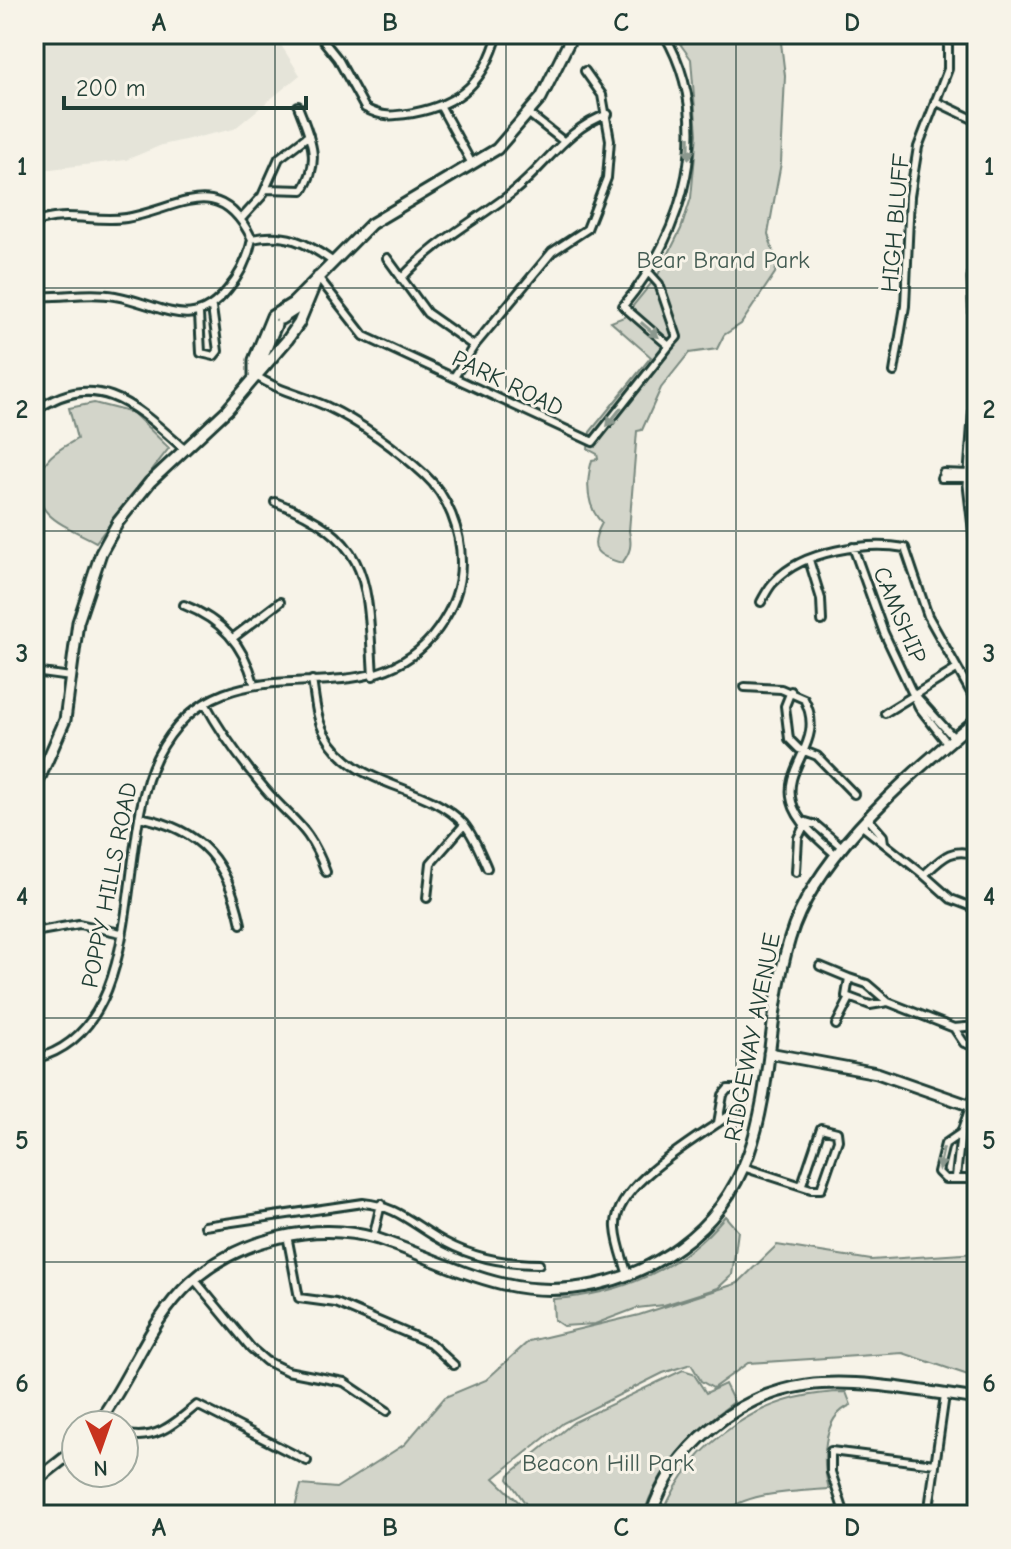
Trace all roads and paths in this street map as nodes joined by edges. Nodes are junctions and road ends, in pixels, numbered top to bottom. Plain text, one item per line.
1 (318, 34) edge
2 (498, 34) edge
3 (573, 34) edge
4 (664, 34) edge
5 (948, 34) edge
6 (585, 71) dead end
7 (935, 101) junction
8 (298, 106) dead end
9 (441, 107) junction
10 (529, 114) junction
11 (608, 114) junction
12 (977, 121) edge
13 (309, 135) junction
14 (562, 140) junction
15 (472, 165) junction
16 (266, 189) junction
17 (242, 218) junction
18 (34, 223) edge
19 (252, 239) junction
20 (977, 244) edge
21 (387, 258) dead end
22 (332, 261) junction
23 (650, 274) junction
24 (318, 277) junction
25 (401, 279) junction
26 (307, 289) junction
27 (34, 296) edge
28 (212, 308) junction
29 (199, 314) junction
30 (274, 326) junction
31 (288, 339) junction
32 (474, 346) junction
33 (669, 346) junction
34 (977, 365) edge
35 (894, 372) dead end
36 (254, 375) junction
37 (454, 377) junction
38 (977, 379) edge
39 (34, 412) edge
40 (975, 437) edge
41 (184, 449) junction
42 (942, 475) dead end
43 (970, 476) junction
44 (275, 502) dead end
45 (974, 520) edge
46 (853, 547) junction
47 (977, 553) edge
48 (809, 560) junction
49 (280, 602) dead end
50 (761, 602) dead end
51 (184, 605) dead end
52 (822, 621) dead end
53 (234, 637) junction
54 (955, 670) junction
55 (34, 672) edge
56 (373, 676) junction
57 (71, 677) junction
58 (312, 680) junction
59 (254, 683) junction
60 (745, 687) dead end
61 (791, 691) junction
62 (916, 696) junction
63 (974, 698) dead end
64 (205, 703) junction
65 (885, 713) dead end
66 (977, 719) edge
67 (951, 741) junction
68 (805, 751) junction
69 (34, 791) edge
70 (854, 794) dead end
71 (139, 817) junction
72 (806, 822) junction
73 (865, 823) junction
74 (464, 825) junction
75 (839, 851) junction
76 (977, 855) edge
77 (487, 868) dead end
78 (326, 872) dead end
79 (796, 872) dead end
80 (924, 875) junction
81 (427, 898) dead end
82 (977, 909) edge
83 (241, 924) dead end
84 (34, 932) edge
85 (121, 933) junction
86 (820, 966) dead end
87 (849, 978) junction
88 (850, 998) junction
89 (888, 1002) junction
90 (836, 1025) dead end
91 (977, 1026) edge
92 (954, 1028) junction
93 (977, 1047) edge
94 (769, 1053) junction
95 (34, 1059) edge
96 (977, 1087) edge
97 (973, 1106) edge
98 (718, 1123) junction
99 (961, 1133) junction
100 (746, 1168) junction
101 (956, 1177) junction
102 (977, 1179) edge
103 (802, 1184) junction
104 (381, 1204) junction
105 (205, 1226) dead end
106 (287, 1235) junction
107 (373, 1238) junction
108 (539, 1264) dead end
109 (628, 1276) junction
110 (194, 1279) junction
111 (454, 1365) dead end
112 (945, 1395) junction
113 (977, 1399) edge
114 (109, 1409) edge
115 (387, 1411) dead end
116 (140, 1435) edge
117 (307, 1461) dead end
118 (60, 1462) edge
119 (935, 1464) junction
120 (34, 1482) edge
121 (217, 1511) dead end
122 (158, 1515) edge
123 (651, 1515) edge
124 (845, 1515) edge
125 (928, 1515) edge

1 - 9 street
2 - 9 street
3 - 10 street
4 -> 23 street
5 - 7 street, HIGH BLUFF
6 - 11 street
7 - 12 street
7 - 35 street, HIGH BLUFF
8 - 13 street
9 - 15 street
10 - 14 street
10 - 15 street
11 - 14 street
11 - 32 street
13 - 16 street
13 - 16 street
14 - 25 street
15 - 22 street
16 - 17 street
17 - 18 street
17 - 19 street
19 - 22 street
19 - 28 street
20 - 34 street
21 - 25 street
22 - 24 street
23 - 33 street
23 -> 33 street
24 - 26 street
24 - 31 street
24 - 37 street, PARK ROAD
25 - 32 street
26 - 30 street
26 - 30 street
27 - 29 street
28 - 29 street
28 - 29 street
30 - 31 street
30 - 36 street
31 - 36 street
32 - 37 street
33 -> 37 street, PARK ROAD
36 - 41 street
36 - 56 street, POPPY HILLS ROAD
38 - 40 street
39 - 41 street
40 - 43 street
41 - 57 street
42 - 43 street
43 - 45 street
44 - 56 street
45 - 47 street
46 - 48 street
46 - 54 street
46 - 62 street, CAMSHIP
48 - 50 street
48 - 52 street
49 - 53 street
51 - 53 street
53 - 59 street
54 - 62 street
54 - 63 street
55 - 57 street
56 - 58 street, POPPY HILLS ROAD
57 - 69 street
58 - 59 street, POPPY HILLS ROAD
58 - 74 street
59 - 64 street, POPPY HILLS ROAD
60 - 61 street
61 - 68 street
61 - 68 street
62 - 65 street
62 - 67 street, CAMSHIP
64 - 71 street, POPPY HILLS ROAD
64 - 78 street
66 - 67 street, RIDGEWAY AVENUE
67 - 73 street, RIDGEWAY AVENUE
68 - 70 street
68 - 72 street
71 - 83 street
71 - 85 street, POPPY HILLS ROAD
72 - 75 street
72 - 79 street
73 - 75 street, RIDGEWAY AVENUE
73 - 80 street
74 - 77 street
74 - 81 street
75 - 94 street, RIDGEWAY AVENUE
76 - 80 street
80 - 82 street
84 - 85 street
85 - 95 street, POPPY HILLS ROAD
86 - 87 street
87 - 88 street
87 - 89 street
88 - 89 street
88 - 90 street
89 - 92 street
91 - 92 street
92 - 93 street
94 - 97 street
94 - 100 street, RIDGEWAY AVENUE
96 - 97 street
97 - 99 street
98 - 98 street
98 - 109 street
99 - 101 street
99 -> 101 street
100 - 103 street
100 - 109 street, RIDGEWAY AVENUE
101 - 102 street
103 - 103 street
104 - 105 street
104 - 107 street
104 - 108 street
106 - 107 street, RIDGEWAY AVENUE
106 - 110 street, RIDGEWAY AVENUE
106 - 111 street
107 - 109 street, RIDGEWAY AVENUE
110 - 114 street, RIDGEWAY AVENUE
110 - 115 street
112 - 113 street
112 - 119 street
112 - 123 street
116 - 117 street
118 - 120 street
119 - 124 street
119 - 125 street
121 - 122 street

